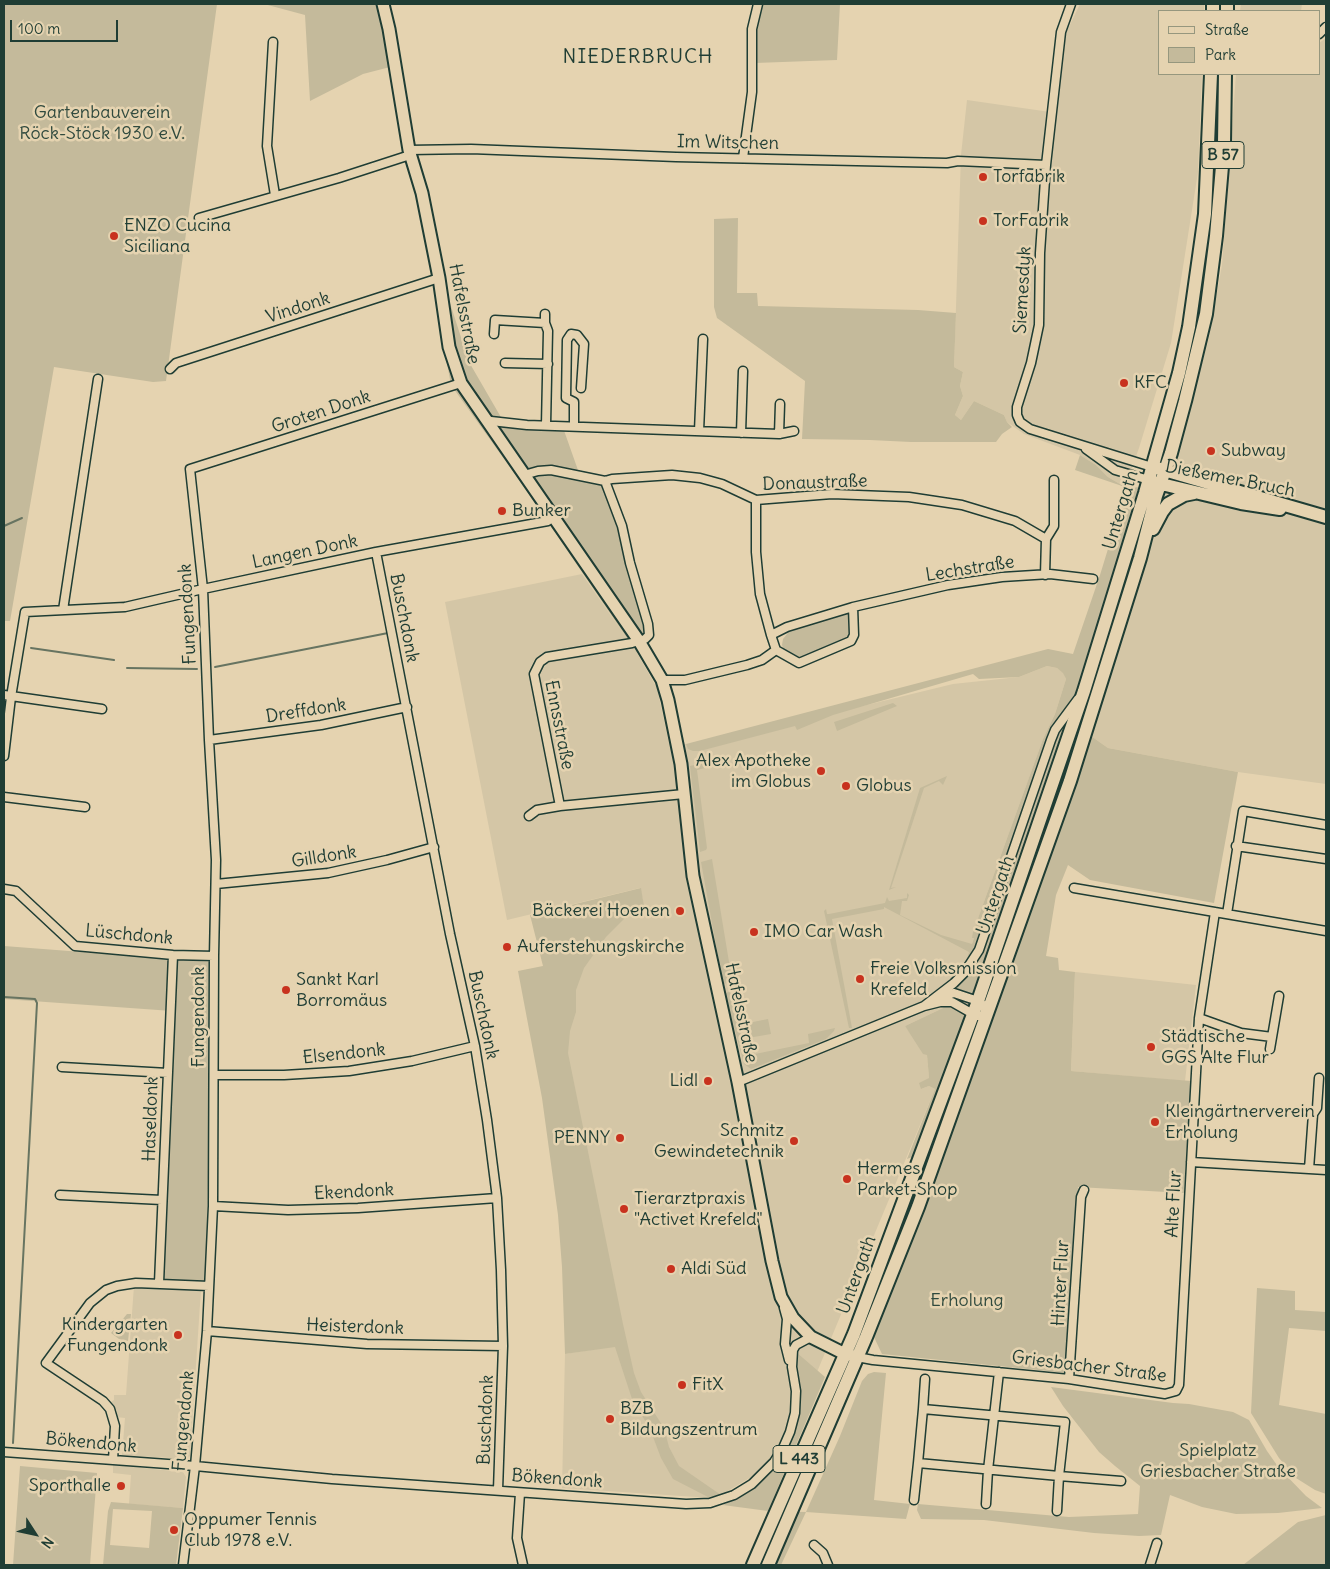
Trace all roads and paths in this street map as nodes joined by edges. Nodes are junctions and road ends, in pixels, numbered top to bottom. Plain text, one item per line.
1 (383, 4) edge
2 (758, 4) edge
3 (1071, 4) edge
4 (273, 42) dead end
5 (1211, 75) edge
6 (1225, 76) edge
7 (410, 152) junction
8 (743, 158) junction
9 (1046, 165) junction
10 (275, 195) junction
11 (1205, 214) junction
12 (199, 218) dead end
13 (1216, 236) junction
14 (439, 278) junction
15 (545, 314) dead end
16 (544, 323) junction
17 (494, 334) dead end
18 (703, 339) dead end
19 (505, 363) dead end
20 (548, 364) junction
21 (170, 369) dead end
22 (743, 371) dead end
23 (98, 380) dead end
24 (461, 383) junction
25 (582, 388) dead end
26 (780, 404) dead end
27 (488, 422) junction
28 (546, 426) junction
29 (574, 426) junction
30 (699, 431) junction
31 (794, 431) dead end
32 (741, 433) junction
33 (779, 434) junction
34 (1080, 445) junction
35 (190, 469) joint
36 (1158, 469) junction
37 (524, 475) junction
38 (1054, 480) dead end
39 (606, 481) junction
40 (1154, 482) junction
41 (1196, 493) junction
42 (756, 500) junction
43 (1305, 512) junction
44 (1326, 516) edge
45 (553, 518) junction
46 (1046, 539) junction
47 (376, 552) junction
48 (1140, 558) junction
49 (1045, 575) junction
50 (1093, 579) dead end
51 (203, 589) junction
52 (853, 607) junction
53 (62, 610) junction
54 (771, 635) junction
55 (639, 641) junction
56 (776, 650) junction
57 (662, 680) junction
58 (1084, 691) junction
59 (7, 696) edge
60 (407, 706) junction
61 (102, 709) dead end
62 (209, 740) junction
63 (4, 756) edge
64 (684, 794) junction
65 (4, 797) edge
66 (560, 806) junction
67 (85, 807) dead end
68 (529, 816) dead end
69 (1326, 824) edge
70 (1236, 846) junction
71 (434, 847) junction
72 (1326, 859) edge
73 (216, 884) junction
74 (1074, 888) dead end
75 (4, 889) edge
76 (1215, 912) junction
77 (1227, 914) junction
78 (1326, 931) edge
79 (173, 955) junction
80 (214, 956) junction
81 (1279, 996) dead end
82 (978, 1001) junction
83 (924, 1006) junction
84 (973, 1014) junction
85 (988, 1014) junction
86 (1199, 1018) junction
87 (1272, 1037) junction
88 (475, 1046) junction
89 (1270, 1049) dead end
90 (62, 1067) dead end
91 (168, 1073) junction
92 (214, 1075) junction
93 (1320, 1078) dead end
94 (738, 1082) junction
95 (1191, 1162) junction
96 (1309, 1169) junction
97 (1326, 1170) edge
98 (1084, 1190) dead end
99 (60, 1195) dead end
100 (497, 1198) junction
101 (162, 1200) junction
102 (213, 1206) junction
103 (160, 1283) junction
104 (209, 1286) junction
105 (781, 1297) junction
106 (207, 1331) junction
107 (811, 1337) junction
108 (503, 1346) junction
109 (851, 1355) junction
110 (792, 1367) junction
111 (999, 1372) junction
112 (926, 1379) dead end
113 (1069, 1379) junction
114 (1176, 1391) joint
115 (923, 1409) junction
116 (994, 1416) junction
117 (4, 1452) edge
118 (113, 1460) junction
119 (918, 1463) junction
120 (196, 1466) junction
121 (988, 1470) junction
122 (1059, 1476) junction
123 (1121, 1481) dead end
124 (498, 1490) junction
125 (520, 1492) junction
126 (914, 1500) dead end
127 (986, 1504) dead end
128 (1057, 1511) dead end
129 (1157, 1543) dead end
130 (814, 1545) dead end
131 (183, 1565) edge
132 (523, 1565) edge
133 (753, 1565) edge
134 (768, 1565) edge
135 (828, 1565) edge
136 (1150, 1565) edge

1 - 7 main road, Hafelsstraße
2 - 8 street
3 - 9 street, Siemesdyk
4 - 10 street
5 - 11 main road, Untergath / B 57
6 - 13 main road, Untergath / B 57
7 - 8 street, Im Witschen
7 - 10 street, Im Witschen
7 - 14 main road, Hafelsstraße
8 - 9 street, Im Witschen
9 - 34 street, Siemesdyk
10 - 12 street, Im Witschen
11 - 13 main road, Untergath / B 57
11 - 36 main road, Untergath / B 57
13 - 36 main road, Untergath / B 57
14 - 21 street, Vindonk
14 - 24 main road, Hafelsstraße
15 - 16 street
16 - 17 street
16 - 20 street
18 - 30 street
19 - 20 street
20 - 28 street
22 - 32 street
23 - 53 street
24 - 27 main road, Hafelsstraße
24 - 35 street, Groten Donk
25 - 29 street
26 - 33 street
27 - 28 street
27 - 37 main road, Hafelsstraße
28 - 29 street
29 - 30 street
30 - 32 street
31 - 33 street
32 - 33 street
34 - 36 street, Siemesdyk
34 - 40 street, Siemesdyk
35 - 51 street, Fungendonk
36 - 40 main road, Untergath / B 57
36 - 43 main road, Dießemer Bruch
37 - 39 street, Donaustraße
37 - 45 main road, Hafelsstraße
38 - 46 street
39 - 42 street, Donaustraße
39 - 55 street
40 - 41 main road, Dießemer Bruch
40 - 48 main road, Untergath
40 - 58 main road, Untergath
41 - 43 main road, Dießemer Bruch
41 - 48 main road, Untergath
42 - 46 street, Donaustraße
42 - 54 street
43 - 44 main road, Dießemer Bruch
45 - 47 street, Langen Donk
45 - 55 main road, Hafelsstraße
46 - 49 street
47 - 51 street, Langen Donk
47 - 60 street, Buschdonk
48 - 85 main road, Untergath
49 - 50 street, Lechstraße
49 - 52 street, Lechstraße
51 - 53 street, Langen Donk
51 - 62 street, Fungendonk
52 - 54 street, Lechstraße
52 - 56 street
53 - 59 street, Langen Donk
54 - 56 street
55 - 57 main road, Hafelsstraße
55 - 66 street, Ennsstraße
56 - 57 street
57 - 64 main road, Hafelsstraße
58 - 82 main road, Untergath
58 - 83 street
59 - 61 street
59 - 63 street, Langen Donk
60 - 62 street, Dreffdonk
60 - 71 street, Buschdonk
62 - 73 street, Fungendonk
64 - 66 street
64 - 94 main road, Hafelsstraße
65 - 67 street
66 - 68 street
69 - 70 street
70 - 72 street
70 - 77 street
71 - 73 street, Gilldonk
71 - 88 street, Buschdonk
73 - 80 street, Fungendonk
74 - 76 street
75 - 79 street, Lüschdonk
76 - 77 street
76 - 86 street, Alte Flur
77 - 78 street
79 - 80 street, Lüschdonk
79 - 91 street, Haseldonk
80 - 92 street, Fungendonk
81 - 87 street
82 - 83 street
82 - 84 main road, Untergath
82 - 85 street
83 - 84 street
83 - 94 street
84 - 85 street
84 - 109 main road, Untergath
85 - 109 main road, Untergath
86 - 87 street
86 - 95 street, Alte Flur
87 - 89 street
88 - 92 street, Elsendonk
88 - 100 street, Buschdonk
90 - 91 street
91 - 101 street, Haseldonk
92 - 102 street, Fungendonk
93 - 96 street
94 - 105 main road, Hafelsstraße
95 - 96 street
95 - 114 street, Alte Flur
96 - 97 street
98 - 113 street, Hinter Flur
99 - 101 street
100 - 102 street, Ekendonk
100 - 108 street, Buschdonk
101 - 103 street, Haseldonk
102 - 104 street, Fungendonk
103 - 104 street
103 - 118 street
104 - 106 street, Fungendonk
105 - 107 main road, Hafelsstraße
105 - 110 street, Bökendonk
106 - 108 street, Heisterdonk
106 - 120 street, Fungendonk
107 - 109 main road, Hafelsstraße
107 - 110 street, Bökendonk
108 - 124 street, Buschdonk
109 - 111 street, Griesbacher Straße
109 - 133 main road, Untergath / L 443
109 - 134 main road, Untergath / L 443
110 - 125 street, Bökendonk
111 - 113 street, Griesbacher Straße
111 - 116 street, Griesbacher Straße
112 - 115 street
113 - 114 street, Griesbacher Straße
115 - 116 street
115 - 119 street
116 - 121 street, Griesbacher Straße
116 - 122 street
117 - 118 street, Bökendonk
118 - 120 street, Bökendonk
119 - 121 street
119 - 126 street
120 - 124 street, Bökendonk
120 - 131 street, Fungendonk
121 - 122 street
121 - 127 street, Griesbacher Straße
122 - 123 street
122 - 128 street
124 - 125 street, Bökendonk
125 - 132 street
129 - 136 street
130 - 135 street

